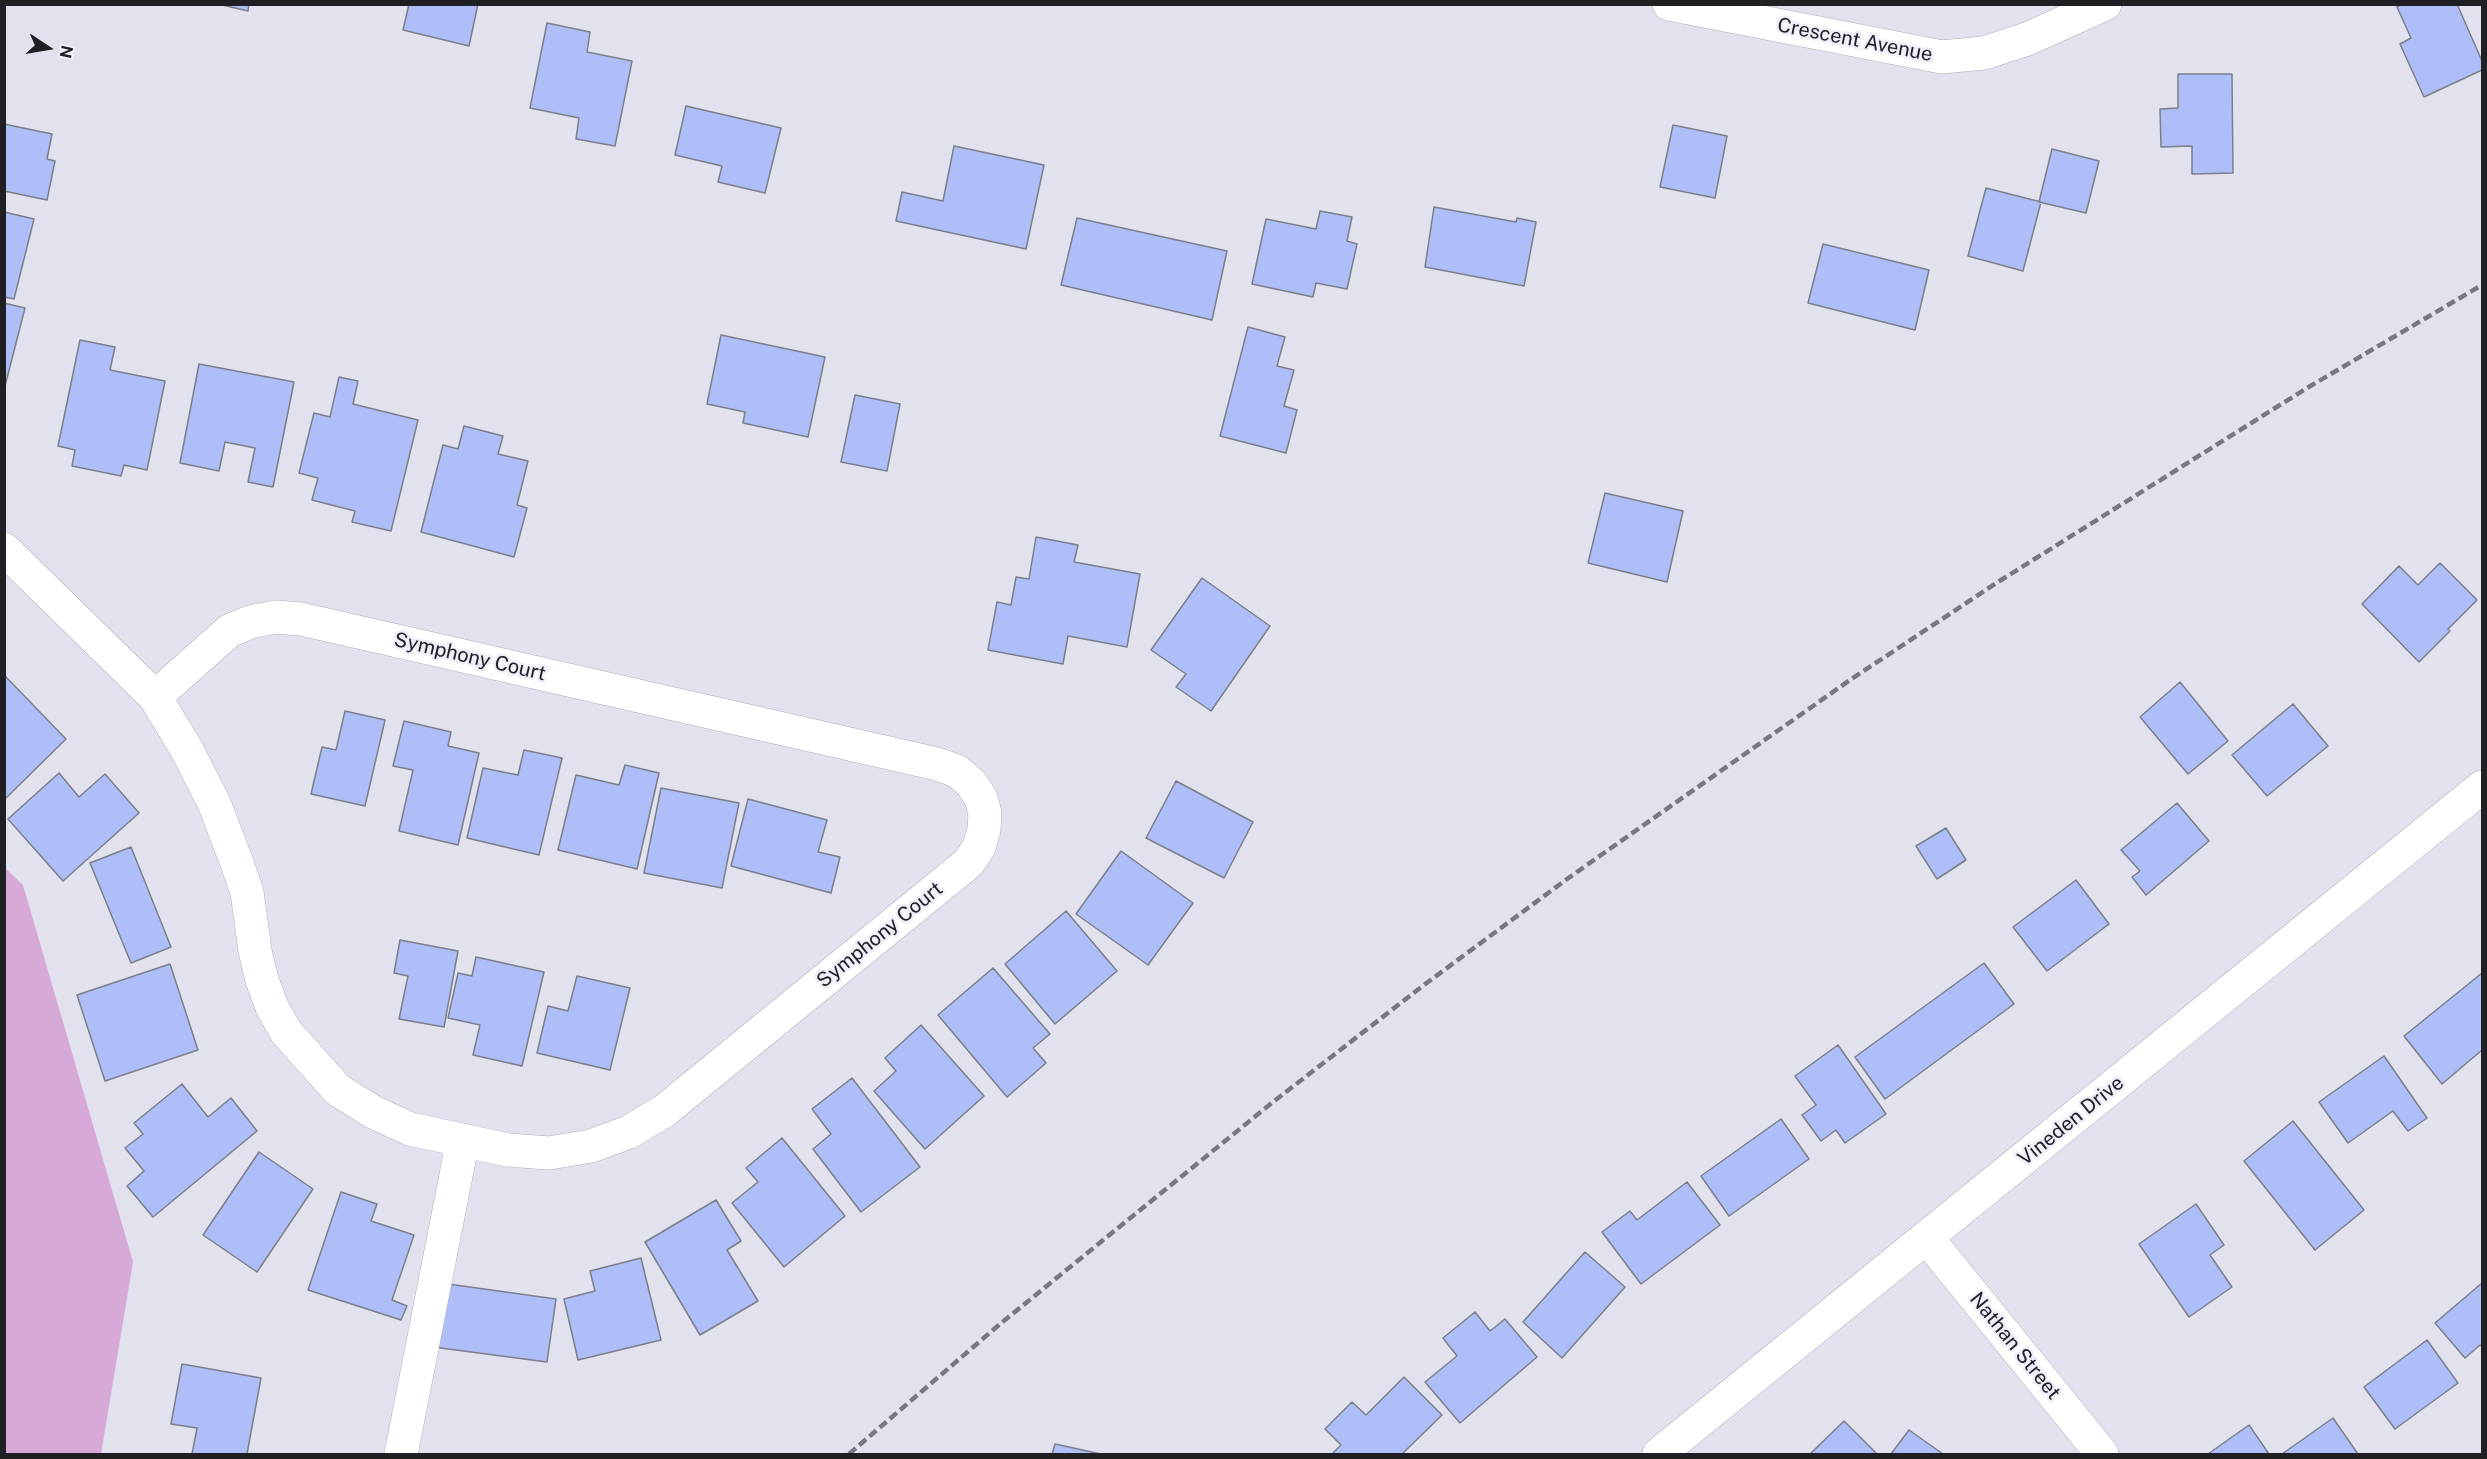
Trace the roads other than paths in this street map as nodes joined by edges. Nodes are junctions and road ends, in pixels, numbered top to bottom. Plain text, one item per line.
1 (1669, 4) edge
2 (2105, 4) edge
3 (4, 549) edge
4 (155, 697) junction
5 (2482, 787) edge
6 (463, 1140) junction
7 (1927, 1238) junction
8 (401, 1455) edge
9 (1659, 1455) edge
10 (2102, 1455) edge

1 - 2 street, Crescent Avenue
3 - 4 street, Symphony Court
4 - 6 street, Symphony Court
4 - 6 street, Symphony Court
5 - 7 street, Vineden Drive
6 - 8 street
7 - 9 street, Vineden Drive
7 - 10 street, Nathan Street

